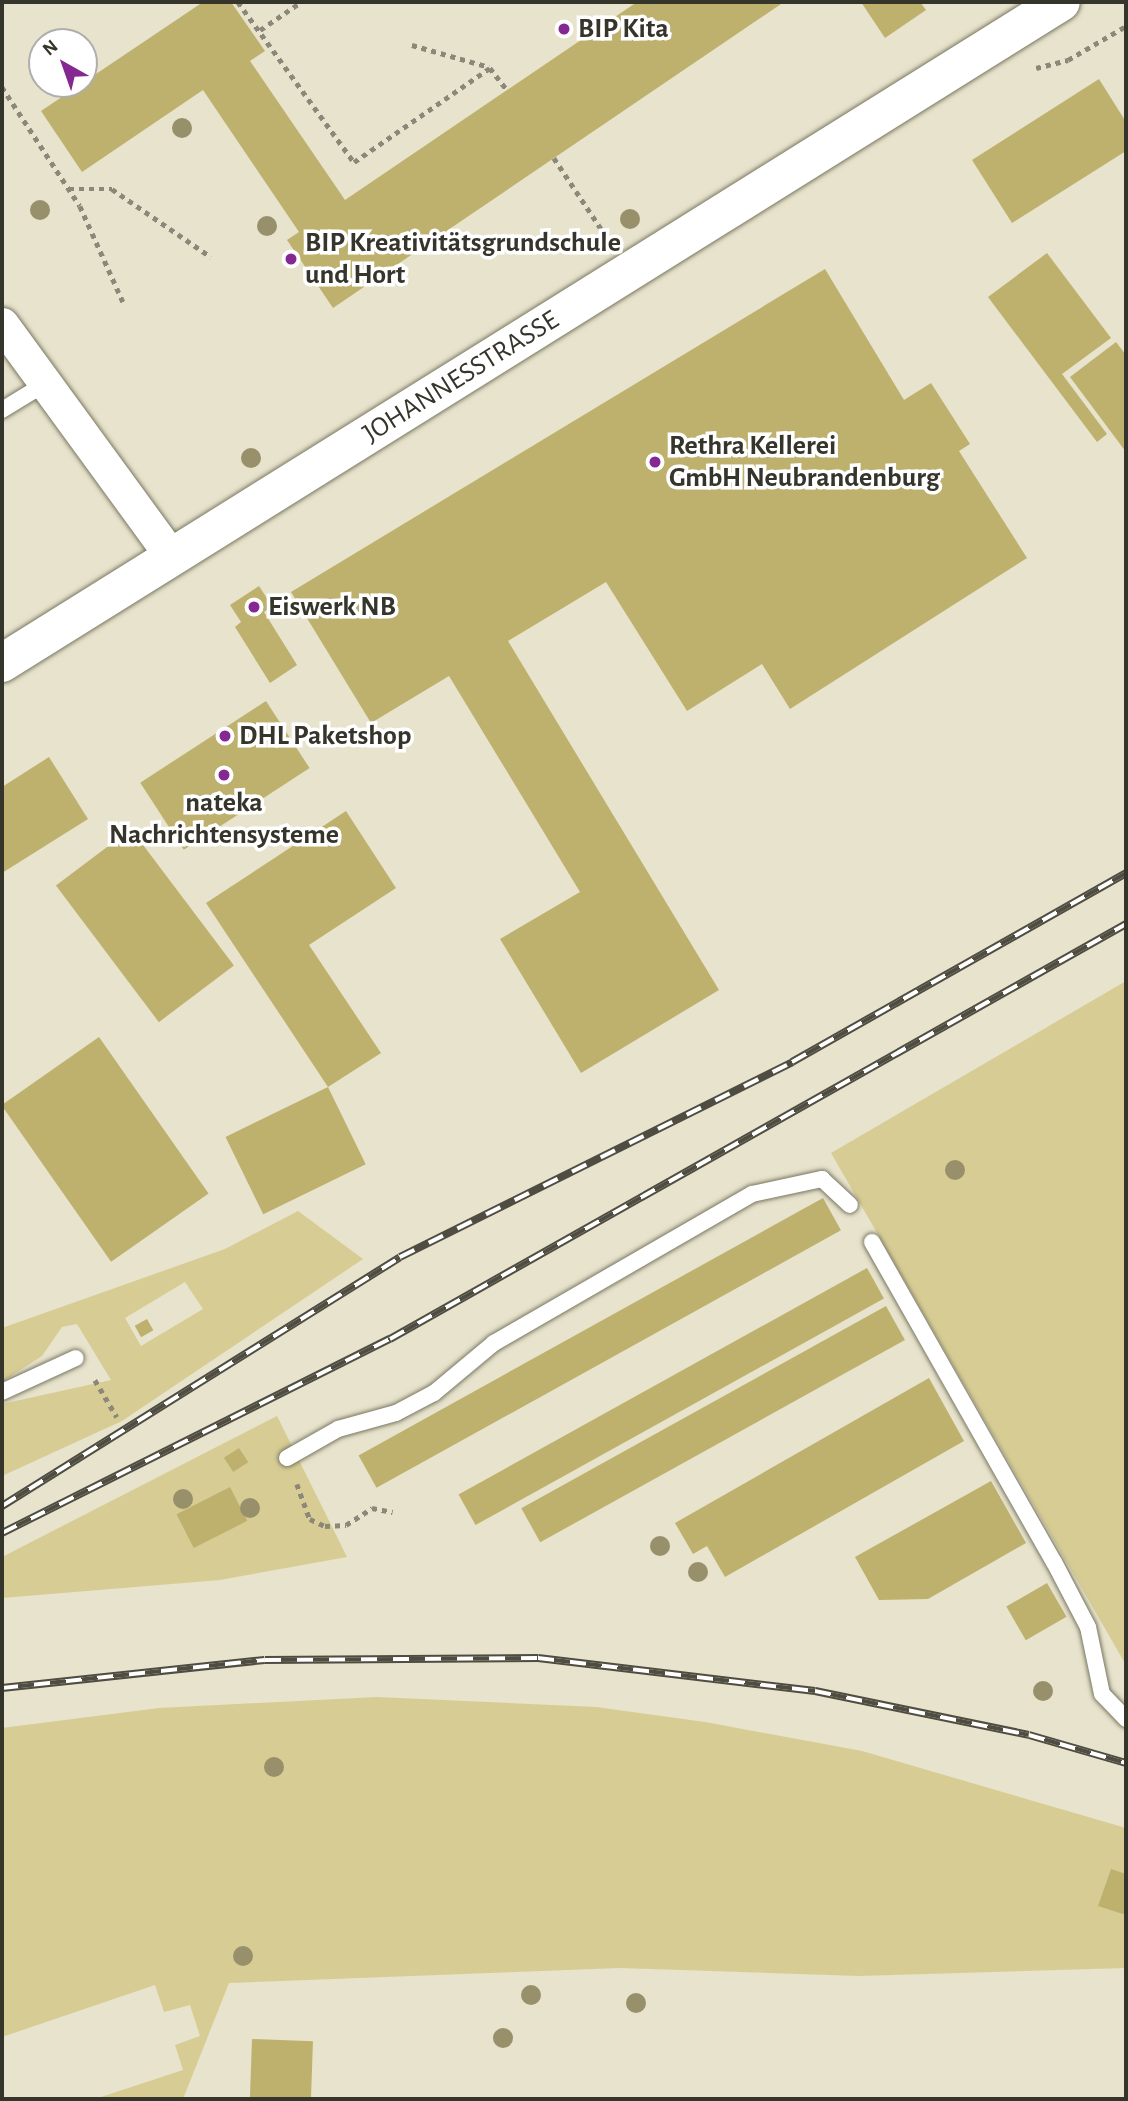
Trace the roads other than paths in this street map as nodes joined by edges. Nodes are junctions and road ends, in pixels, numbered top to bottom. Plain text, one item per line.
1 (1062, 2) edge
2 (2, 324) edge
3 (46, 383) junction
4 (2, 410) edge
5 (172, 557) junction
6 (2, 663) edge
7 (850, 1205) dead end
8 (872, 1242) dead end
9 (76, 1358) road end
10 (2, 1392) edge
11 (287, 1458) road end
12 (1126, 1719) edge

1 - 5 main road, JOHANNESSTRASSE
2 - 3 street
3 - 4 lane
3 - 5 street
5 - 6 main road, JOHANNESSTRASSE
7 - 11 lane
8 - 12 lane
9 - 10 lane

